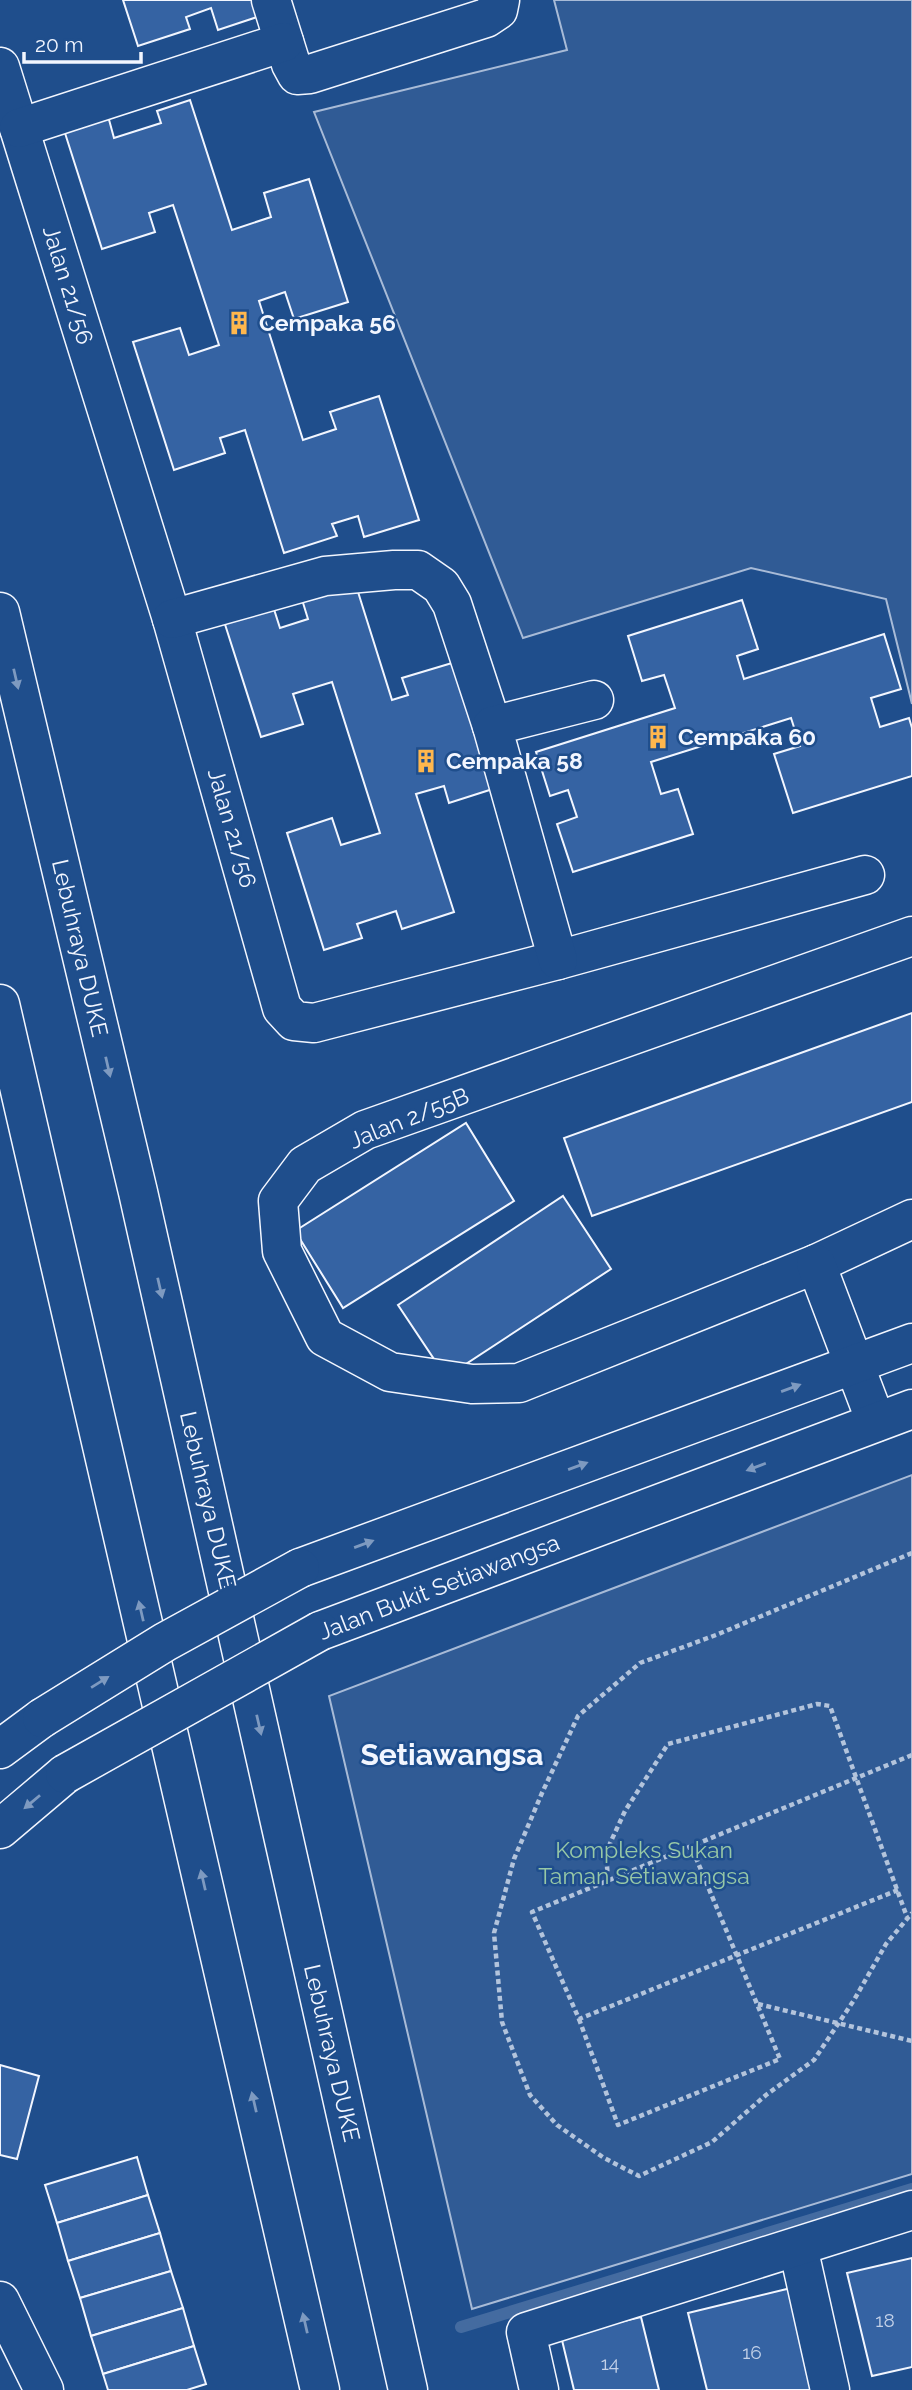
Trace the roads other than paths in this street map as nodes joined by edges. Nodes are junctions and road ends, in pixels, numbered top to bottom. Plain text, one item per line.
1 (271, 0) edge
2 (500, 0) edge
3 (284, 42) junction
4 (0, 67) edge
5 (19, 128) junction
6 (0, 612) edge
7 (172, 619) junction
8 (594, 700) dead end
9 (492, 726) junction
10 (865, 875) dead end
11 (912, 936) edge
12 (558, 960) junction
13 (0, 1004) edge
14 (912, 1219) edge
15 (816, 1265) junction
16 (912, 1343) edge
17 (855, 1364) junction
18 (912, 1409) edge
19 (876, 1422) junction
20 (0, 1749) edge
21 (0, 1829) edge
22 (912, 2210) edge
23 (798, 2247) junction
24 (0, 2301) edge
25 (44, 2390) edge
26 (320, 2390) edge
27 (408, 2390) edge
28 (539, 2390) edge
29 (830, 2390) edge

1 - 3 main road
2 - 3 main road
3 - 5 main road
4 - 5 main road, Jalan 21/56
5 - 7 main road, Jalan 21/56
6 -> 27 main road, Lebuhraya DUKE
7 - 9 main road
7 - 12 main road, Jalan 21/56
8 - 9 main road
9 - 12 main road
10 - 12 main road, Jalan 21/56
11 - 15 main road, Jalan 2/55B
26 -> 13 main road
14 - 15 main road, Jalan 2/55B
15 - 17 main road
16 - 17 main road
17 - 19 main road
20 -> 17 main road, bridge
18 - 19 main road, Jalan Bukit Setiawangsa
19 -> 21 main road, Jalan Bukit Setiawangsa, bridge
22 - 23 main road
23 - 28 main road
23 - 29 main road
24 - 25 main road

